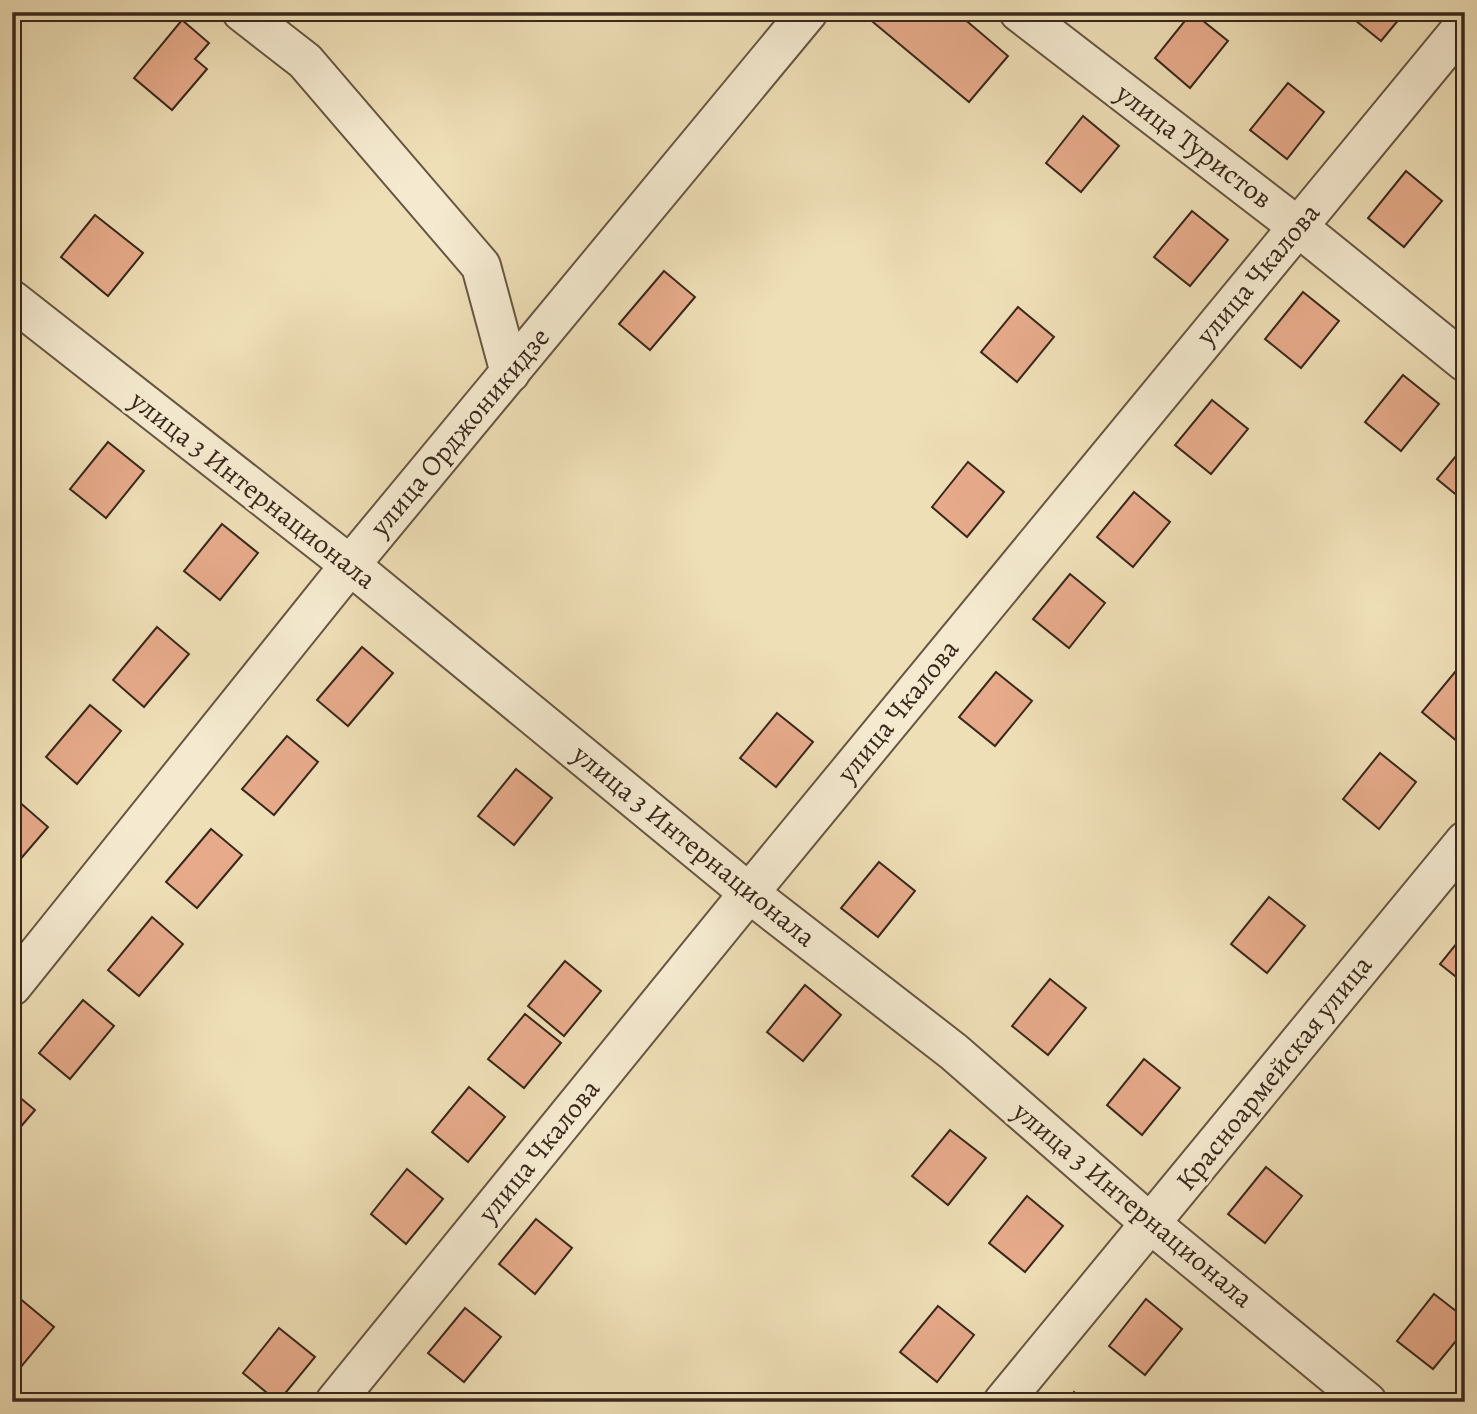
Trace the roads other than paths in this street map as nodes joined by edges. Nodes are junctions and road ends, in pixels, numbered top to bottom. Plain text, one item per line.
1 (242, 12) edge
2 (808, 12) edge
3 (1019, 12) edge
4 (1465, 24) edge
5 (1297, 226) junction
6 (12, 300) edge
7 (1465, 362) edge
8 (510, 373) junction
9 (349, 565) junction
10 (1463, 846) edge
11 (749, 892) junction
12 (12, 986) edge
13 (1151, 1224) junction
14 (335, 1402) edge
15 (1003, 1402) edge
16 (1367, 1402) edge

1 - 8 street
2 - 8 street, улица Орджоникидзе
3 - 5 street, улица Туристов
4 - 5 street, улица Чкалова
5 - 7 street, улица Туристов
5 - 11 street, улица Чкалова
6 - 9 street, улица 3 Интернационала
8 - 9 street, улица Орджоникидзе
9 - 11 street, улица 3 Интернационала
9 - 12 street, улица Орджоникидзе
10 - 13 street, Красноармейская улица
11 - 13 street, улица 3 Интернационала
11 - 14 street, улица Чкалова
13 - 15 street, Красноармейская улица
13 - 16 street, улица 3 Интернационала

